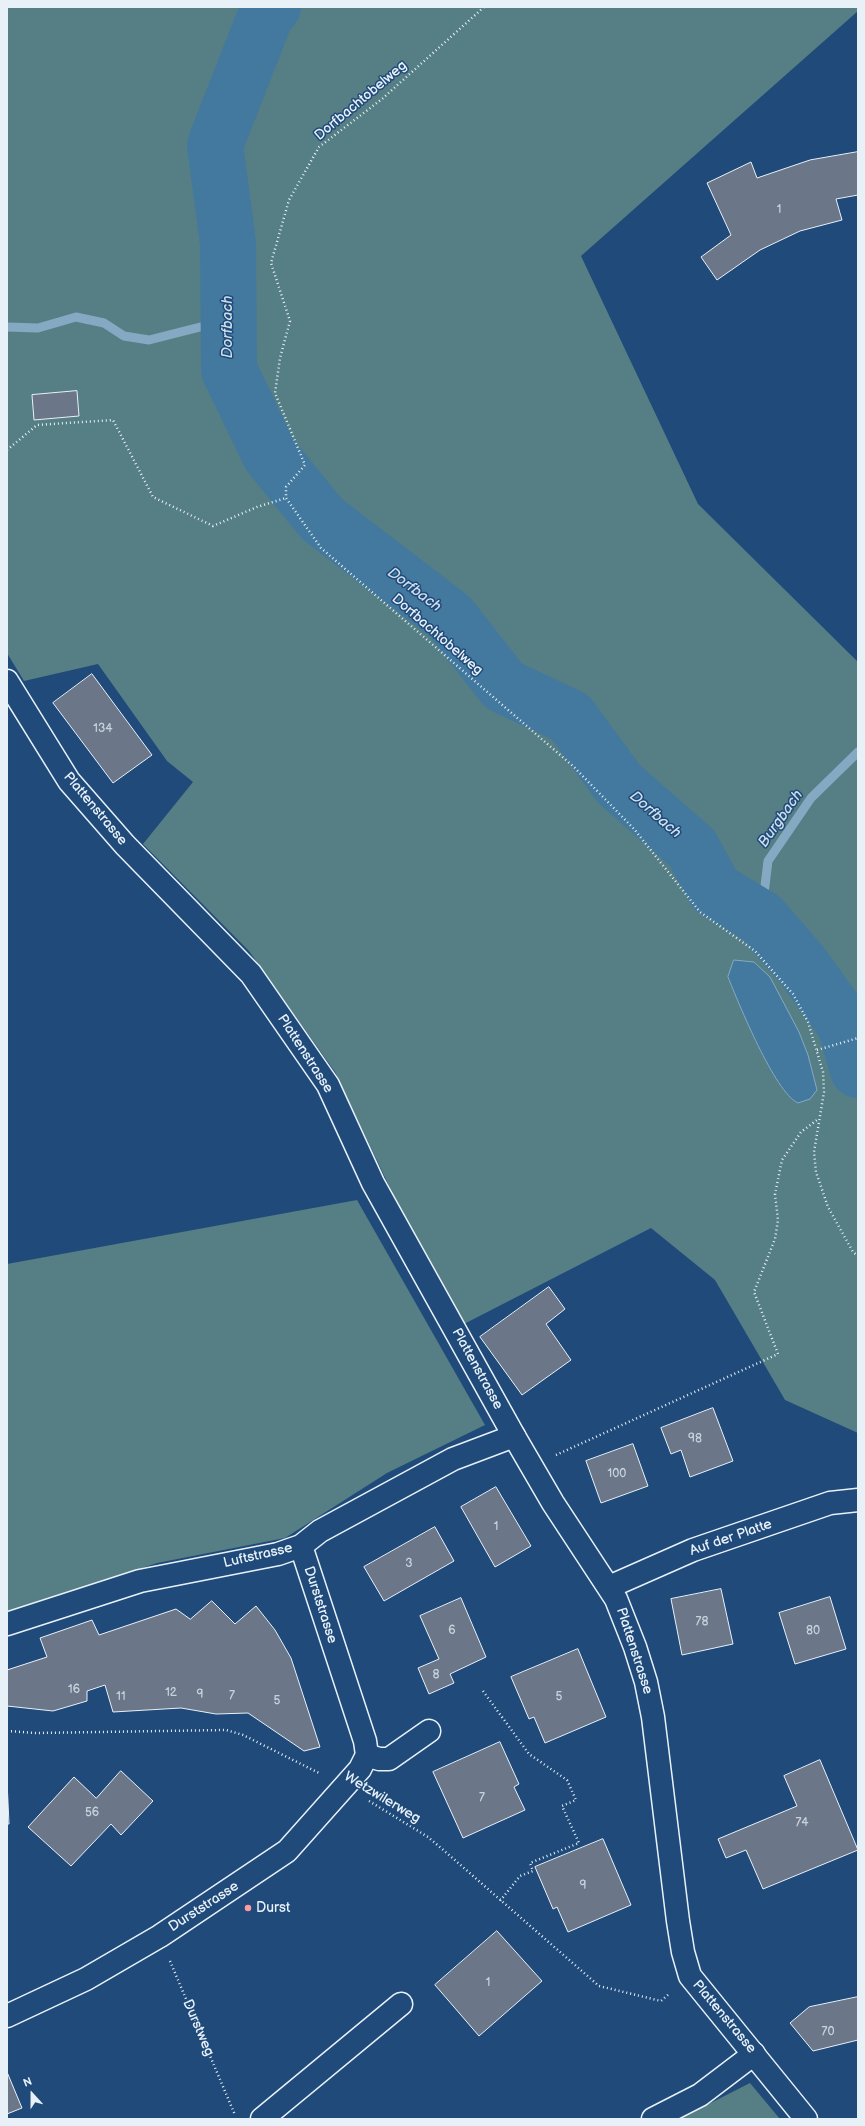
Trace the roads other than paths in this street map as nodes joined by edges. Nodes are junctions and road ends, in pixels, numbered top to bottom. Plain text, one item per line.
1 (7, 681) edge
2 (514, 1436) junction
3 (858, 1500) edge
4 (301, 1546) junction
5 (609, 1587) junction
6 (7, 1624) edge
7 (429, 1730) dead end
8 (367, 1755) junction
9 (401, 2004) dead end
10 (7, 2016) edge
11 (754, 2054) junction
12 (262, 2119) edge
13 (653, 2119) edge
14 (806, 2119) edge

1 - 2 street, Plattenstrasse
2 - 4 street, Luftstrasse
2 - 5 street, Plattenstrasse
3 - 5 street, Auf der Platte
4 - 6 street, Luftstrasse
4 - 8 street, Durststrasse
5 - 11 street, Plattenstrasse
7 - 8 street
8 - 10 street, Durststrasse
9 - 12 street
11 - 13 street
11 - 14 street, Plattenstrasse

